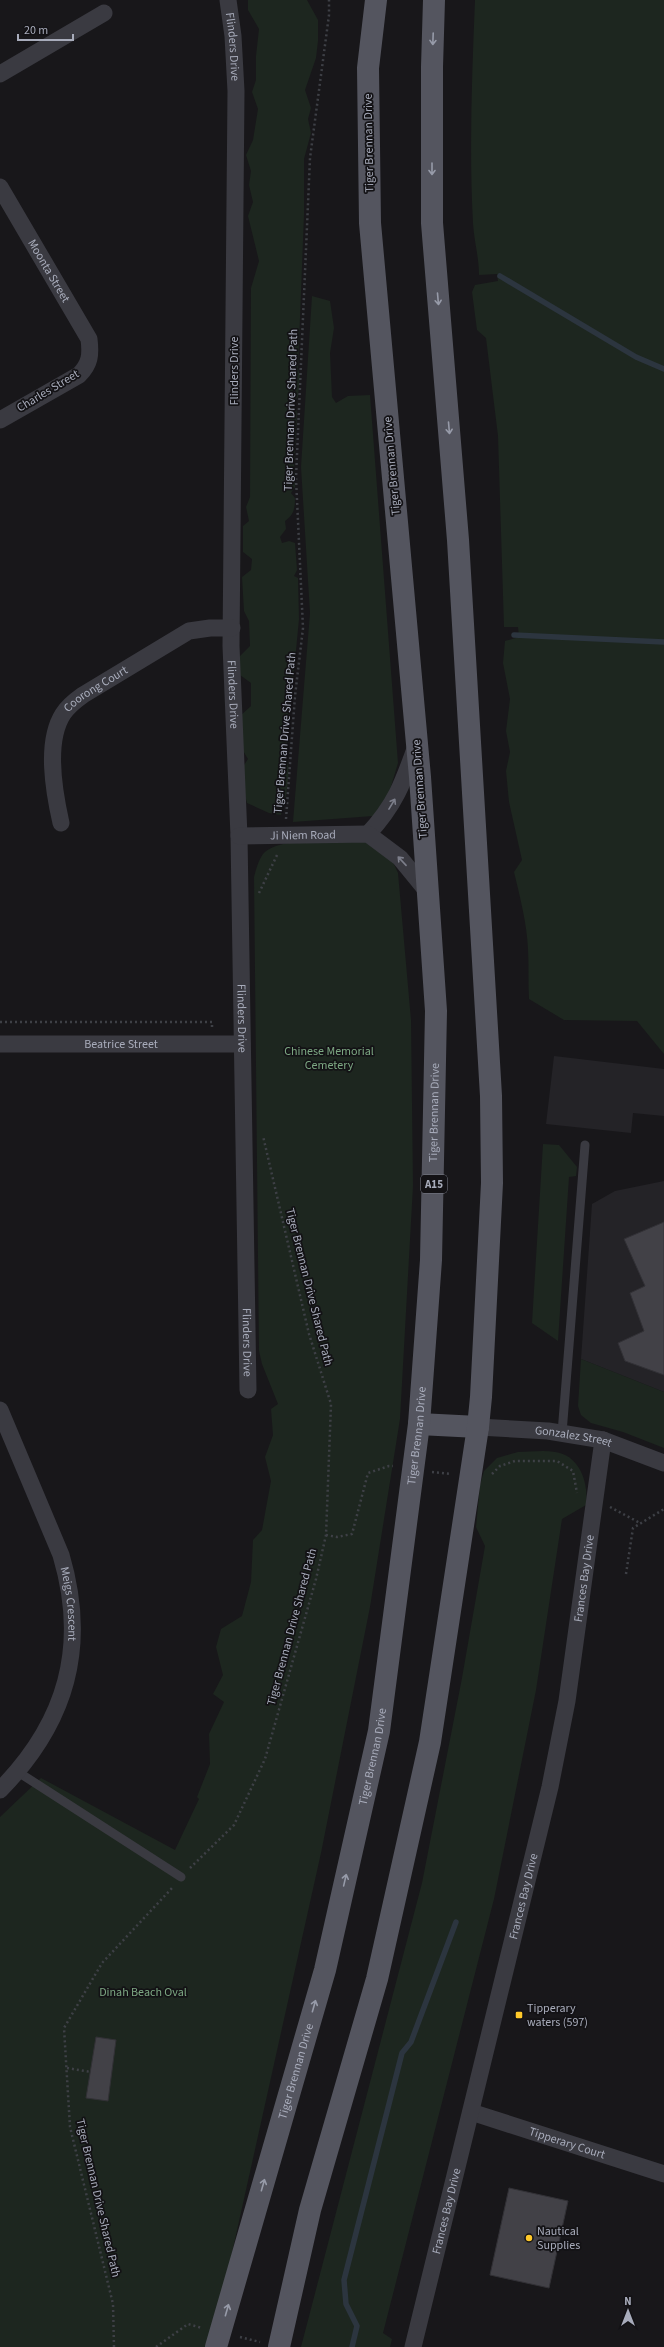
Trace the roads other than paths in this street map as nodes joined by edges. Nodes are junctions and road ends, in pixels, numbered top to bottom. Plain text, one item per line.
1 (228, 0) edge
2 (376, 0) edge
3 (434, 0) edge
4 (104, 13) dead end
5 (0, 74) edge
6 (0, 188) edge
7 (90, 357) joint
8 (0, 420) edge
9 (232, 628) junction
10 (417, 744) junction
11 (61, 823) dead end
12 (368, 834) junction
13 (239, 836) junction
14 (427, 891) junction
15 (0, 1044) edge
16 (242, 1044) junction
17 (585, 1145) dead end
18 (248, 1390) dead end
19 (0, 1410) edge
20 (418, 1424) junction
21 (478, 1427) junction
22 (562, 1433) junction
23 (603, 1440) junction
24 (664, 1463) edge
25 (18, 1772) junction
26 (0, 1790) edge
27 (181, 1877) road end
28 (471, 2112) junction
29 (328, 2148) junction
30 (664, 2174) edge
31 (216, 2347) edge
32 (265, 2347) edge
33 (279, 2347) edge
34 (413, 2347) edge

1 - 9 street, Flinders Drive
2 - 10 main road, Tiger Brennan Drive / A15
3 -> 21 main road
4 - 5 street
6 - 7 street, Moonta Street
7 - 8 street, Charles Street
9 - 11 street, Coorong Court
9 - 13 street, Flinders Drive
12 -> 10 street
10 - 14 main road, Tiger Brennan Drive / A15
12 - 13 street, Ji Niem Road
14 -> 12 street
13 - 16 street, Flinders Drive
14 - 20 main road, Tiger Brennan Drive / A15
15 - 16 street, Beatrice Street
16 - 18 street, Flinders Drive
17 - 22 lane
19 - 25 street, Meigs Crescent
20 - 21 main road
31 -> 20 main road, Tiger Brennan Drive / A15
21 - 22 street, Gonzalez Street
21 - 29 main road
22 - 23 street, Gonzalez Street
23 - 24 street, Gonzalez Street
23 - 28 street, Frances Bay Drive
25 - 26 street, Meigs Crescent
25 - 27 lane
28 - 30 street, Tipperary Court
28 - 34 street, Frances Bay Drive
29 - 32 main road
29 - 33 main road

